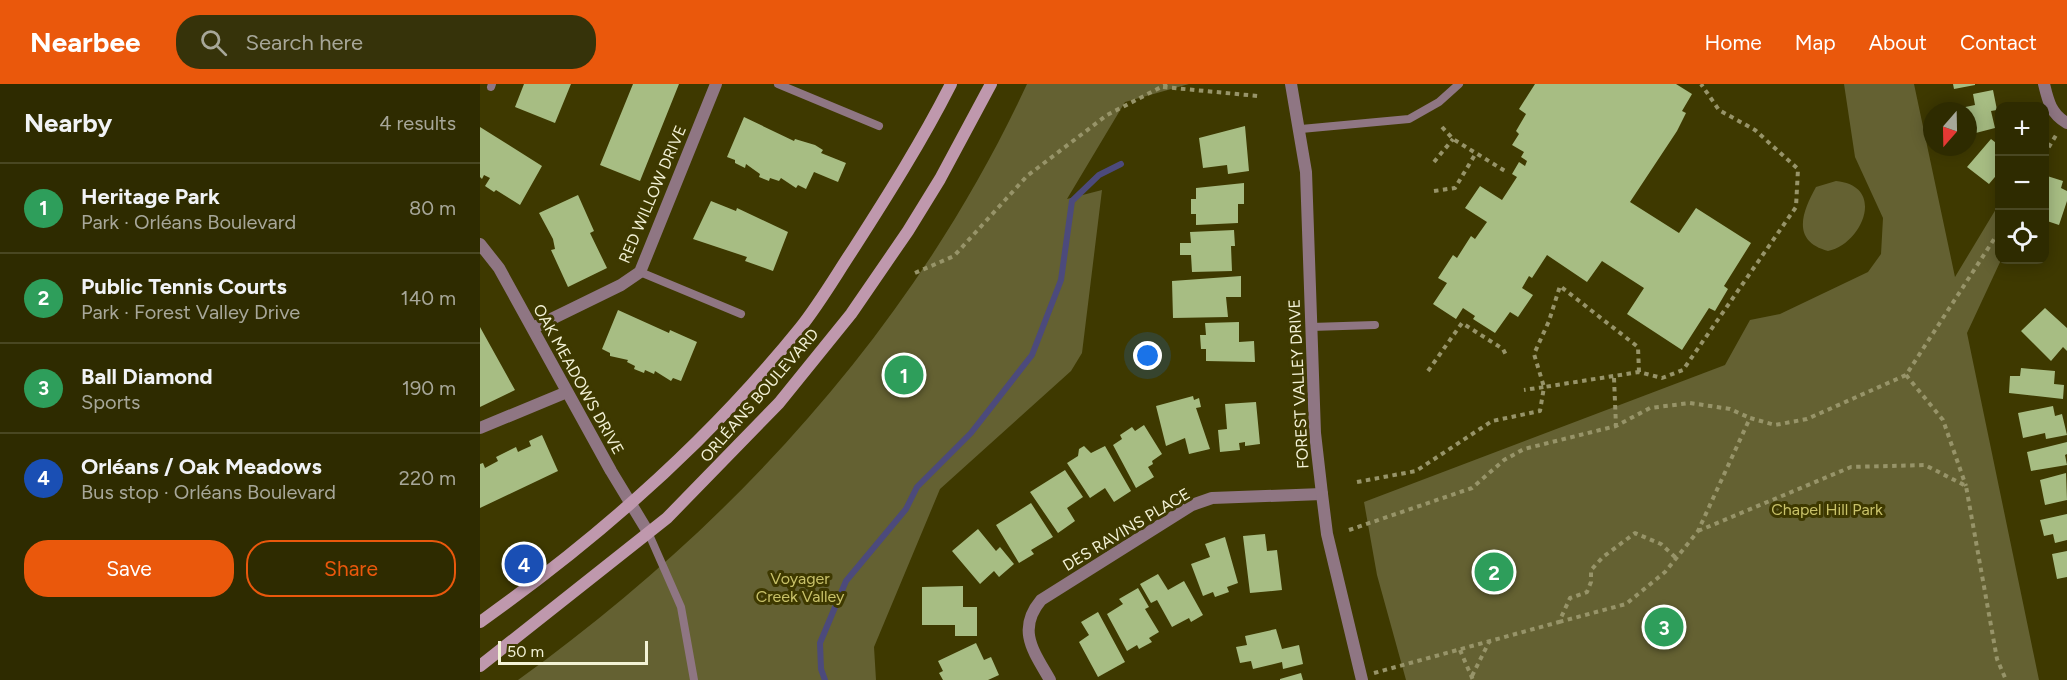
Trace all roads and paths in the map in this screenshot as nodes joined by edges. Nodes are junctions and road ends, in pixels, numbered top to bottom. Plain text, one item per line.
1 (716, 84) edge
2 (778, 84) edge
3 (951, 84) edge
4 (991, 84) edge
5 (1167, 84) edge
6 (1291, 84) edge
7 (1459, 84) edge
8 (1701, 84) edge
9 (2044, 84) edge
10 (1162, 87) junction
11 (1258, 96) dead end
12 (2066, 122) edge
13 (879, 126) dead end
14 (1442, 127) dead end
15 (1301, 129) junction
16 (1452, 139) junction
17 (2049, 148) edge
18 (1476, 153) junction
19 (1434, 162) dead end
20 (1505, 171) dead end
21 (1434, 191) dead end
22 (1995, 238) edge
23 (480, 244) edge
24 (640, 272) junction
25 (915, 273) dead end
26 (741, 314) dead end
27 (1375, 325) dead end
28 (1311, 327) junction
29 (533, 328) junction
30 (1507, 357) dead end
31 (1428, 371) dead end
32 (1639, 372) junction
33 (1906, 375) junction
34 (1614, 378) junction
35 (1544, 387) junction
36 (1524, 390) dead end
37 (567, 392) junction
38 (1750, 418) junction
39 (1616, 426) junction
40 (480, 428) edge
41 (1357, 482) dead end
42 (1966, 486) junction
43 (1322, 494) junction
44 (631, 506) junction
45 (1349, 530) dead end
46 (1698, 531) junction
47 (648, 532) junction
48 (1676, 558) junction
49 (480, 622) edge
50 (1559, 622) junction
51 (1489, 641) junction
52 (1460, 650) junction
53 (480, 666) edge
54 (1473, 678) edge
55 (1362, 679) edge
56 (694, 680) edge
57 (1050, 680) edge
58 (2006, 680) edge

1 - 24 street, RED WILLOW DRIVE
2 - 13 lane
3 - 44 main road, ORLÉANS BOULEVARD
4 - 47 main road, ORLÉANS BOULEVARD
5 - 10 path
6 - 15 street, FOREST VALLEY DRIVE
7 - 15 lane
8 - 32 path
9 - 12 street
10 - 11 path
10 - 25 path
12 - 17 path
14 - 16 path
15 - 28 street, FOREST VALLEY DRIVE
16 - 18 path
16 - 19 path
18 - 20 path
18 - 21 path
22 - 33 path
23 - 29 street, OAK MEADOWS DRIVE
24 - 26 lane
24 - 29 street, RED WILLOW DRIVE
27 - 28 lane
28 - 43 street, FOREST VALLEY DRIVE
29 - 37 street, OAK MEADOWS DRIVE
30 - 31 path
32 - 34 path
32 - 35 path
33 - 38 path
33 - 42 path
34 - 35 path
34 - 39 path
35 - 36 path
35 - 41 path
37 - 40 street
37 - 44 street, OAK MEADOWS DRIVE
38 - 39 path
38 - 46 path
39 - 45 path
42 - 46 path
42 - 58 path
43 - 55 street, FOREST VALLEY DRIVE
43 - 57 street, DES RAVINS PLACE
44 - 47 street, OAK MEADOWS DRIVE
44 - 49 main road, ORLÉANS BOULEVARD
46 - 48 path
47 - 53 main road, ORLÉANS BOULEVARD
47 - 56 lane
48 - 50 path
48 - 50 path
50 - 51 path
51 - 52 path
51 - 54 path
52 - 54 path
52 - 55 path

